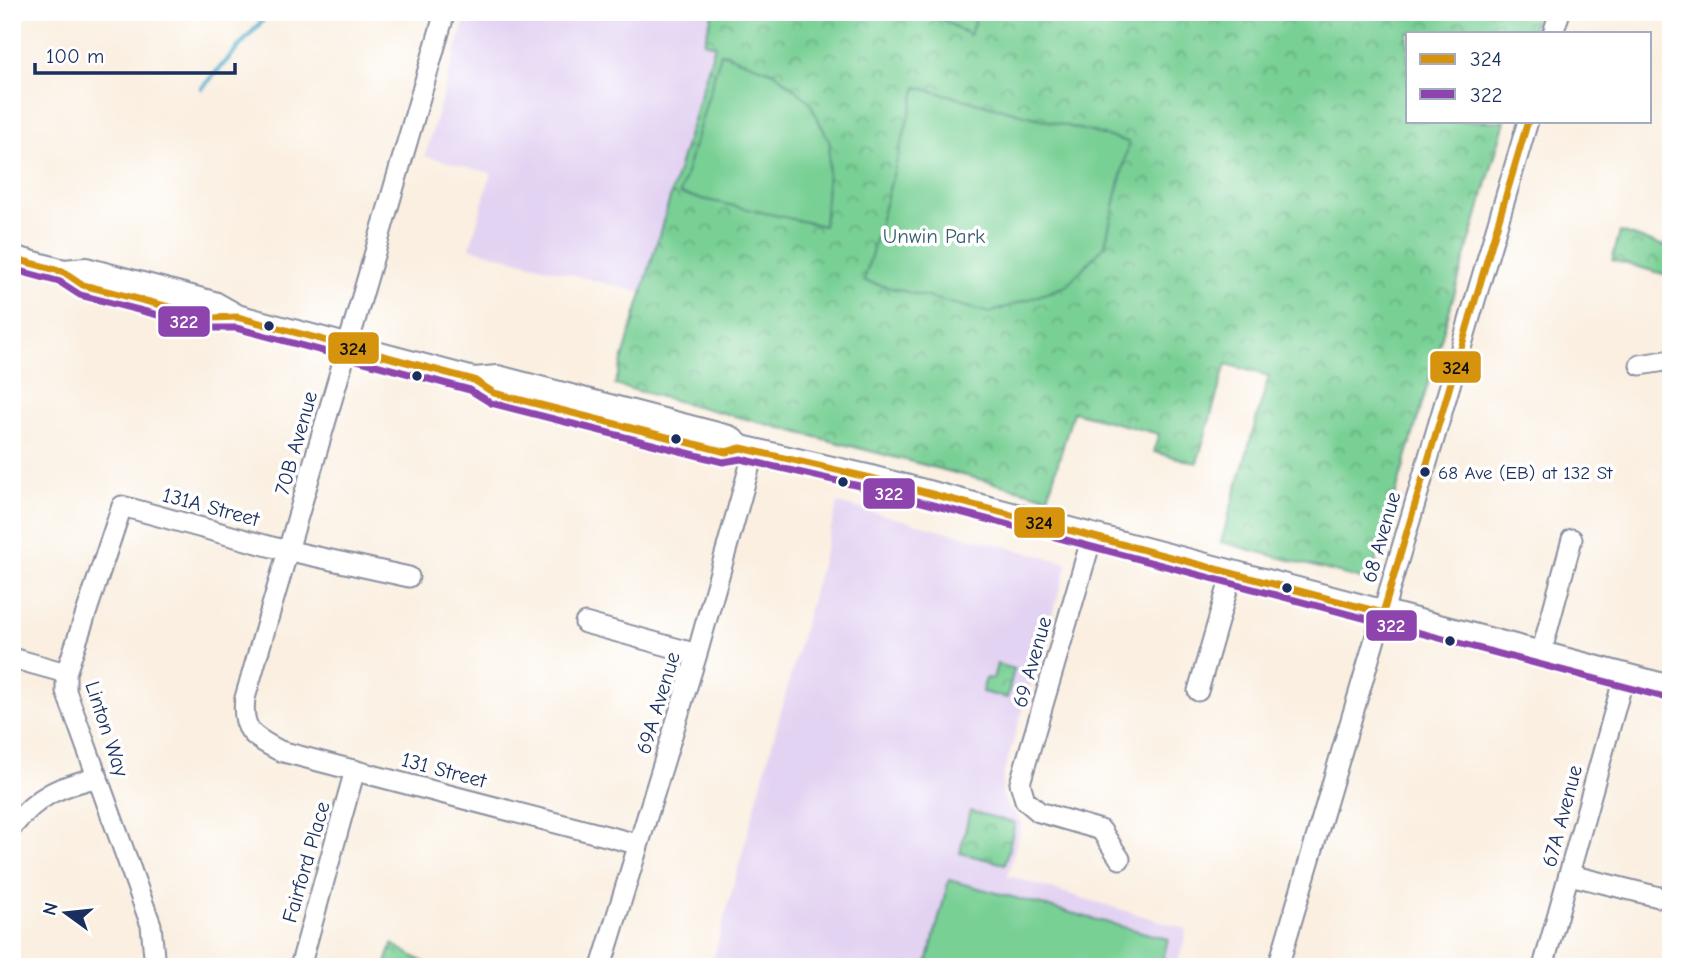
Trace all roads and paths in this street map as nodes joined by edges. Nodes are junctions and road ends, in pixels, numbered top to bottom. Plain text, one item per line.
1 (445, 12) edge
2 (1560, 12) edge
3 (1553, 32) edge
4 (1528, 122) edge
5 (12, 258) edge
6 (347, 346) junction
7 (1671, 360) edge
8 (1640, 365) dead end
9 (748, 449) junction
10 (122, 506) joint
11 (1092, 537) junction
12 (1572, 539) dead end
13 (289, 549) junction
14 (1232, 573) junction
15 (409, 576) dead end
16 (1383, 613) junction
17 (585, 623) dead end
18 (697, 654) junction
19 (1541, 654) junction
20 (12, 659) edge
21 (66, 673) junction
22 (1624, 677) junction
23 (1671, 688) edge
24 (1198, 691) dead end
25 (246, 726) joint
26 (355, 770) junction
27 (98, 777) junction
28 (12, 827) edge
29 (637, 844) junction
30 (1119, 859) dead end
31 (1570, 875) junction
32 (1671, 900) edge
33 (155, 967) edge
34 (300, 967) edge
35 (601, 967) edge
36 (1279, 967) edge
37 (1544, 967) edge

1 - 6 street, 70B Avenue
2 - 3 street
4 - 16 street, 68 Avenue
5 - 6 main road
6 - 9 main road
6 - 13 street, 70B Avenue
7 - 8 street
9 - 11 main road
9 - 18 street, 69A Avenue
10 - 13 street, 131A Street
10 - 21 street, Linton Way
11 - 14 main road
11 - 30 street, 69 Avenue
12 - 19 street
13 - 15 street, 131A Street
13 - 25 street, 70B Avenue
14 - 16 main road
14 - 24 street
16 - 19 main road
16 - 36 street, 68 Avenue
17 - 18 street
18 - 29 street, 69A Avenue
19 - 22 main road
20 - 21 street
21 - 27 street, Linton Way
22 - 23 main road
22 - 31 street, 67A Avenue
25 - 26 street, 131 Street
26 - 29 street, 131 Street
26 - 34 street, Fairford Place
27 - 28 street
27 - 33 street, Linton Way
29 - 35 street, 69A Avenue
31 - 32 street
31 - 37 street, 67A Avenue

